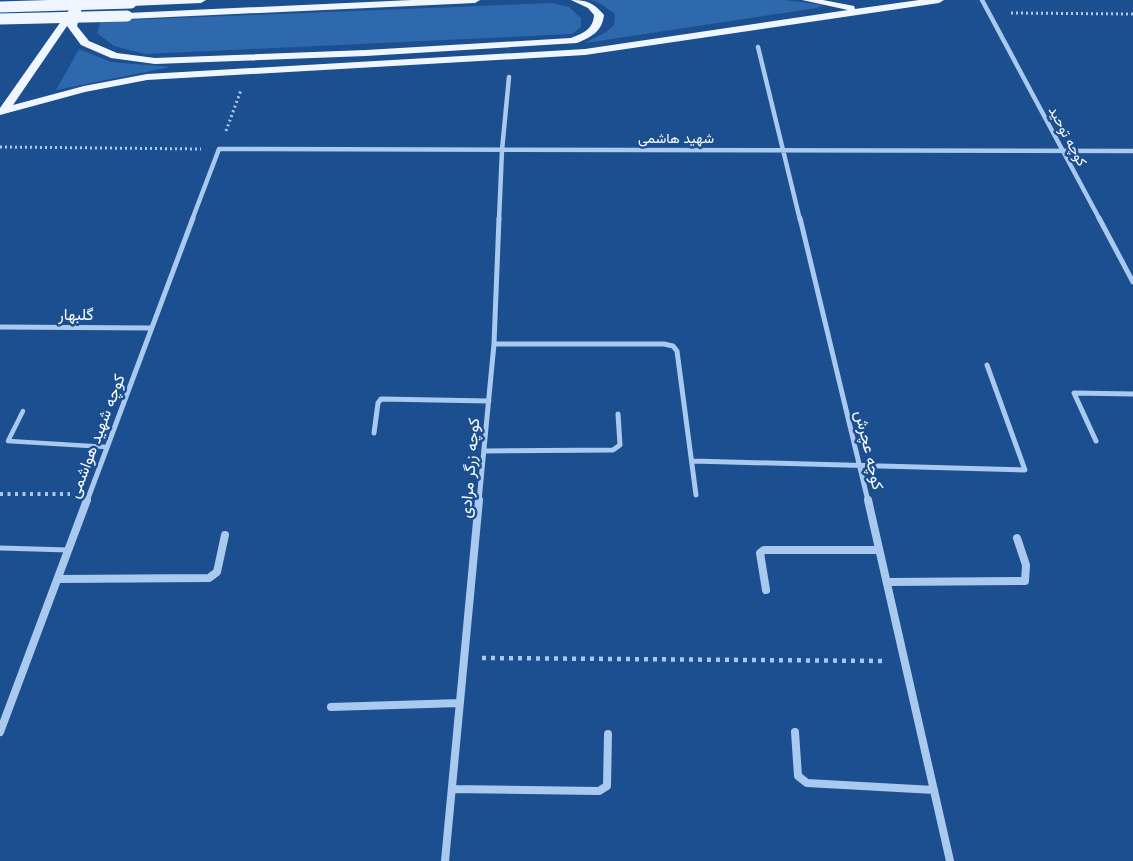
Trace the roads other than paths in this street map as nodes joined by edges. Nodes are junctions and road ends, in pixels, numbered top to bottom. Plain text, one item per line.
1 (201, 0) edge
2 (475, 0) edge
3 (576, 0) edge
4 (807, 0) edge
5 (939, 0) edge
6 (982, 0) edge
7 (79, 2) edge
8 (0, 7) edge
9 (865, 11) junction
10 (0, 19) edge
11 (758, 47) dead end
12 (509, 77) dead end
13 (2, 111) edge
14 (219, 149) joint
15 (502, 150) junction
16 (783, 150) junction
17 (1062, 151) junction
18 (1133, 151) edge
19 (1125, 268) junction
20 (1133, 268) edge
21 (1133, 282) edge
22 (0, 327) edge
23 (151, 328) junction
24 (494, 344) junction
25 (987, 365) dead end
26 (1133, 394) edge
27 (489, 402) junction
28 (22, 411) dead end
29 (618, 414) dead end
30 (374, 433) dead end
31 (1096, 441) dead end
32 (106, 447) junction
33 (484, 451) junction
34 (693, 461) junction
35 (860, 465) junction
36 (696, 495) dead end
37 (225, 535) dead end
38 (1017, 538) dead end
39 (0, 548) edge
40 (68, 550) junction
41 (879, 550) junction
42 (58, 579) junction
43 (888, 582) junction
44 (766, 590) dead end
45 (460, 703) junction
46 (331, 707) dead end
47 (0, 732) edge
48 (795, 732) dead end
49 (608, 734) dead end
50 (453, 789) junction
51 (934, 790) junction
52 (446, 861) edge
53 (950, 861) edge

1 - 8 main road, bridge
2 - 10 main road, bridge
3 - 7 main road
4 - 9 main road
5 - 9 main road
6 - 17 street, کوچه توحید
7 - 13 main road
9 - 13 main road
11 - 16 street, کوچه عچرش
12 - 15 street, کوچه زرگر مرادی
14 - 15 street, شهید هاشمی
14 - 23 street, کوچه شهید هواشمی
15 - 16 street, شهید هاشمی
15 - 24 street, کوچه زرگر مرادی
16 - 17 street, شهید هاشمی
16 - 35 street, کوچه عچرش
17 - 18 street, شهید هاشمی
17 - 19 street, کوچه توحید
19 - 20 street
19 - 21 street, کوچه توحید
22 - 23 street, گلبهار
23 - 32 street, کوچه شهید هواشمی
24 - 27 street, کوچه زرگر مرادی
24 - 34 street
25 - 35 street
26 - 31 street
27 - 30 street
27 - 33 street, کوچه زرگر مرادی
28 - 32 lane
29 - 33 street
32 - 40 street, کوچه شهید هواشمی
33 - 45 street, کوچه زرگر مرادی
34 - 35 street
34 - 36 street
35 - 41 street, کوچه عچرش
37 - 42 street
38 - 43 street
39 - 40 lane
40 - 42 street, کوچه شهید هواشمی
41 - 43 street, کوچه عچرش
41 - 44 street
42 - 47 street, کوچه شهید هواشمی
43 - 51 street, کوچه عچرش
45 - 46 street
45 - 50 street, کوچه زرگر مرادی
48 - 51 street
49 - 50 street
50 - 52 street, کوچه زرگر مرادی
51 - 53 street, کوچه عچرش

